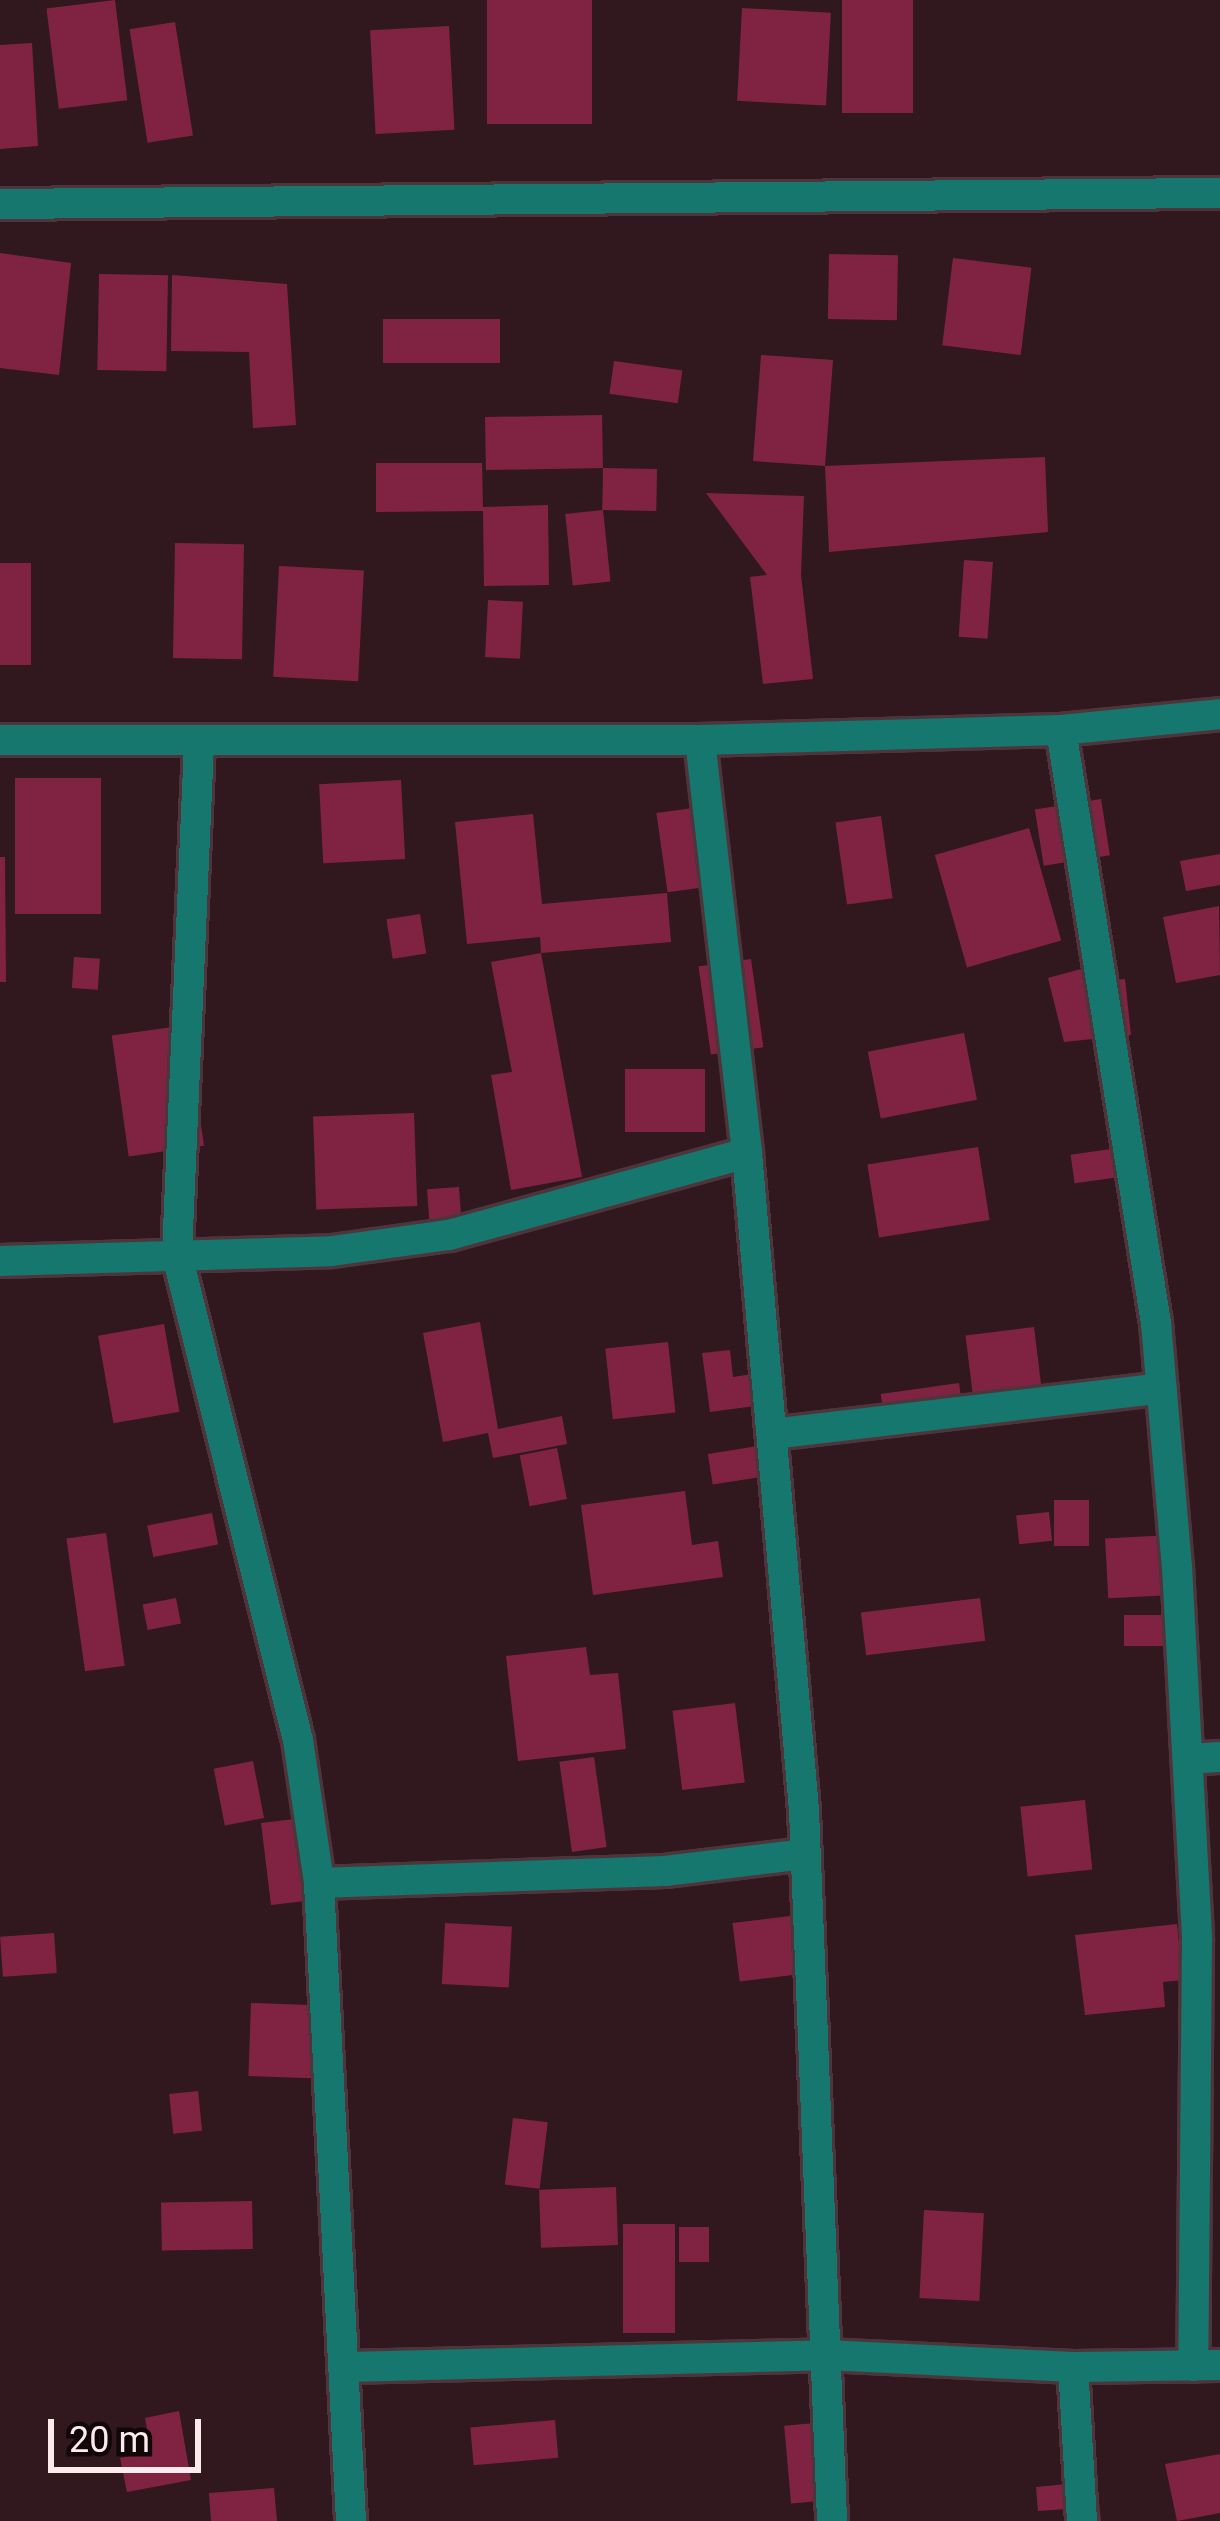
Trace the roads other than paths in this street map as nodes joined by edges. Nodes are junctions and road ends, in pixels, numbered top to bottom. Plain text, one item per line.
1 (1220, 193) edge
2 (0, 204) edge
3 (1220, 714) edge
4 (1060, 730) junction
5 (0, 740) edge
6 (700, 740) junction
7 (200, 744) junction
8 (747, 1153) junction
9 (177, 1255) junction
10 (0, 1261) edge
11 (1161, 1388) junction
12 (772, 1434) junction
13 (1205, 1758) edge
14 (806, 1854) junction
15 (320, 1883) junction
16 (827, 2356) junction
17 (1207, 2365) edge
18 (1072, 2366) junction
19 (347, 2367) junction
20 (351, 2521) edge
21 (832, 2521) edge
22 (1082, 2521) edge

1 - 2 street
3 - 4 street
4 - 6 street
4 - 11 street
5 - 7 street
6 - 7 street
6 - 8 street
7 - 9 street
8 - 9 street
8 - 12 street
9 - 10 street
9 - 15 street
11 - 12 street
11 - 13 street
12 - 14 street
13 - 17 street
14 - 15 street
14 - 16 street
15 - 19 street
16 - 18 street
16 - 19 street
16 - 21 street
17 - 18 street
18 - 22 street
19 - 20 street

